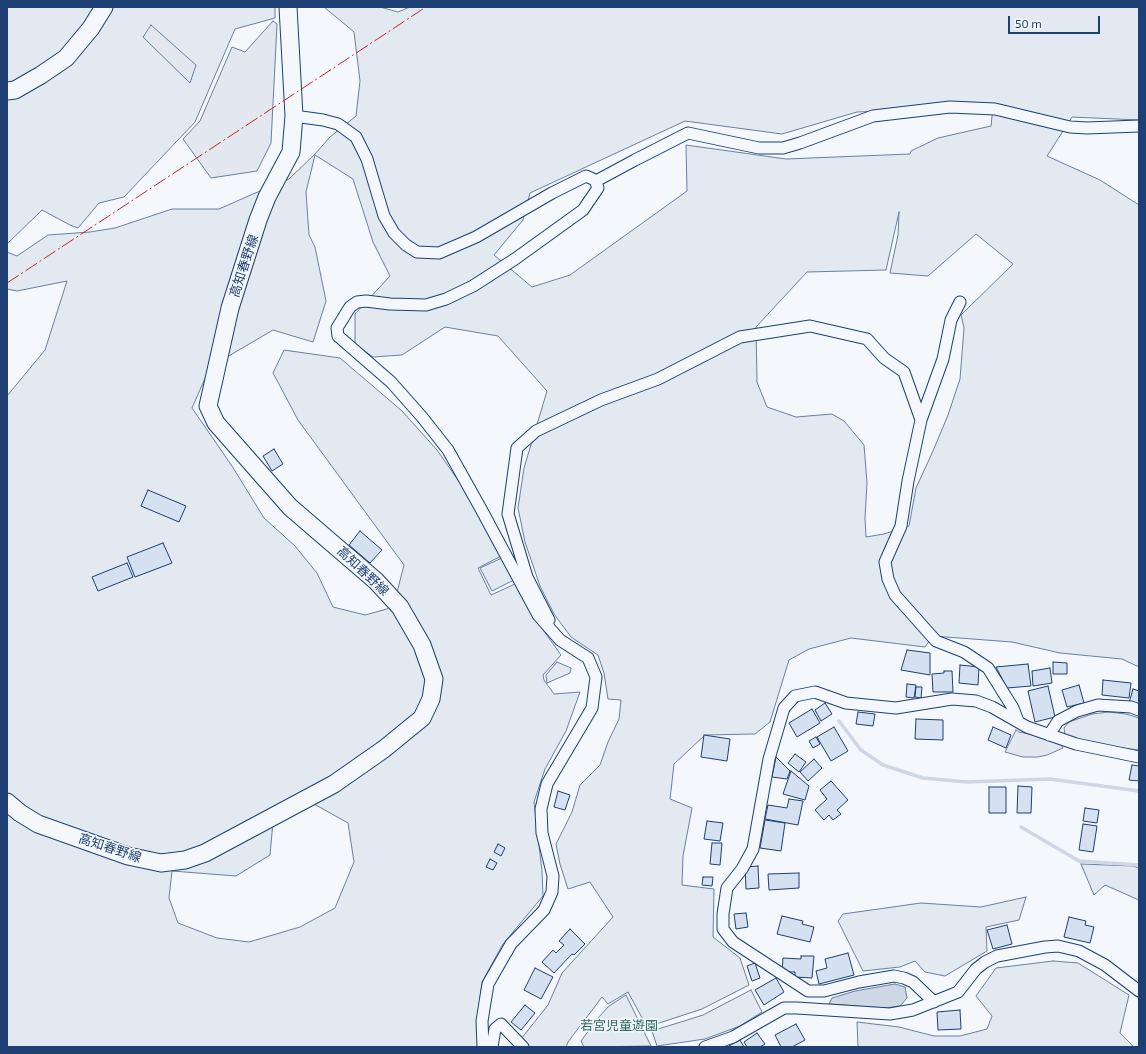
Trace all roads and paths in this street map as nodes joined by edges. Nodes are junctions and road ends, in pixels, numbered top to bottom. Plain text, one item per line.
1 (104, 7) edge
2 (288, 7) edge
3 (7, 91) edge
4 (294, 116) junction
5 (1139, 126) edge
6 (596, 181) junction
7 (960, 302) dead end
8 (921, 420) junction
9 (560, 640) junction
10 (1139, 710) edge
11 (1018, 721) junction
12 (1049, 735) junction
13 (1139, 757) edge
14 (7, 802) edge
15 (1139, 991) edge
16 (934, 1002) junction
17 (483, 1047) edge
18 (492, 1047) edge
19 (523, 1047) edge
20 (705, 1047) edge

1 - 3 main road
2 - 4 main road, 高知春野線
4 - 6 street
4 - 14 main road, 高知春野線
5 - 6 street
6 - 9 street
7 - 8 street
8 - 9 street
8 - 11 street
9 - 17 street
10 - 12 street
11 - 12 street
11 - 16 street
12 - 13 street
15 - 16 street
16 - 20 street
18 - 19 street

